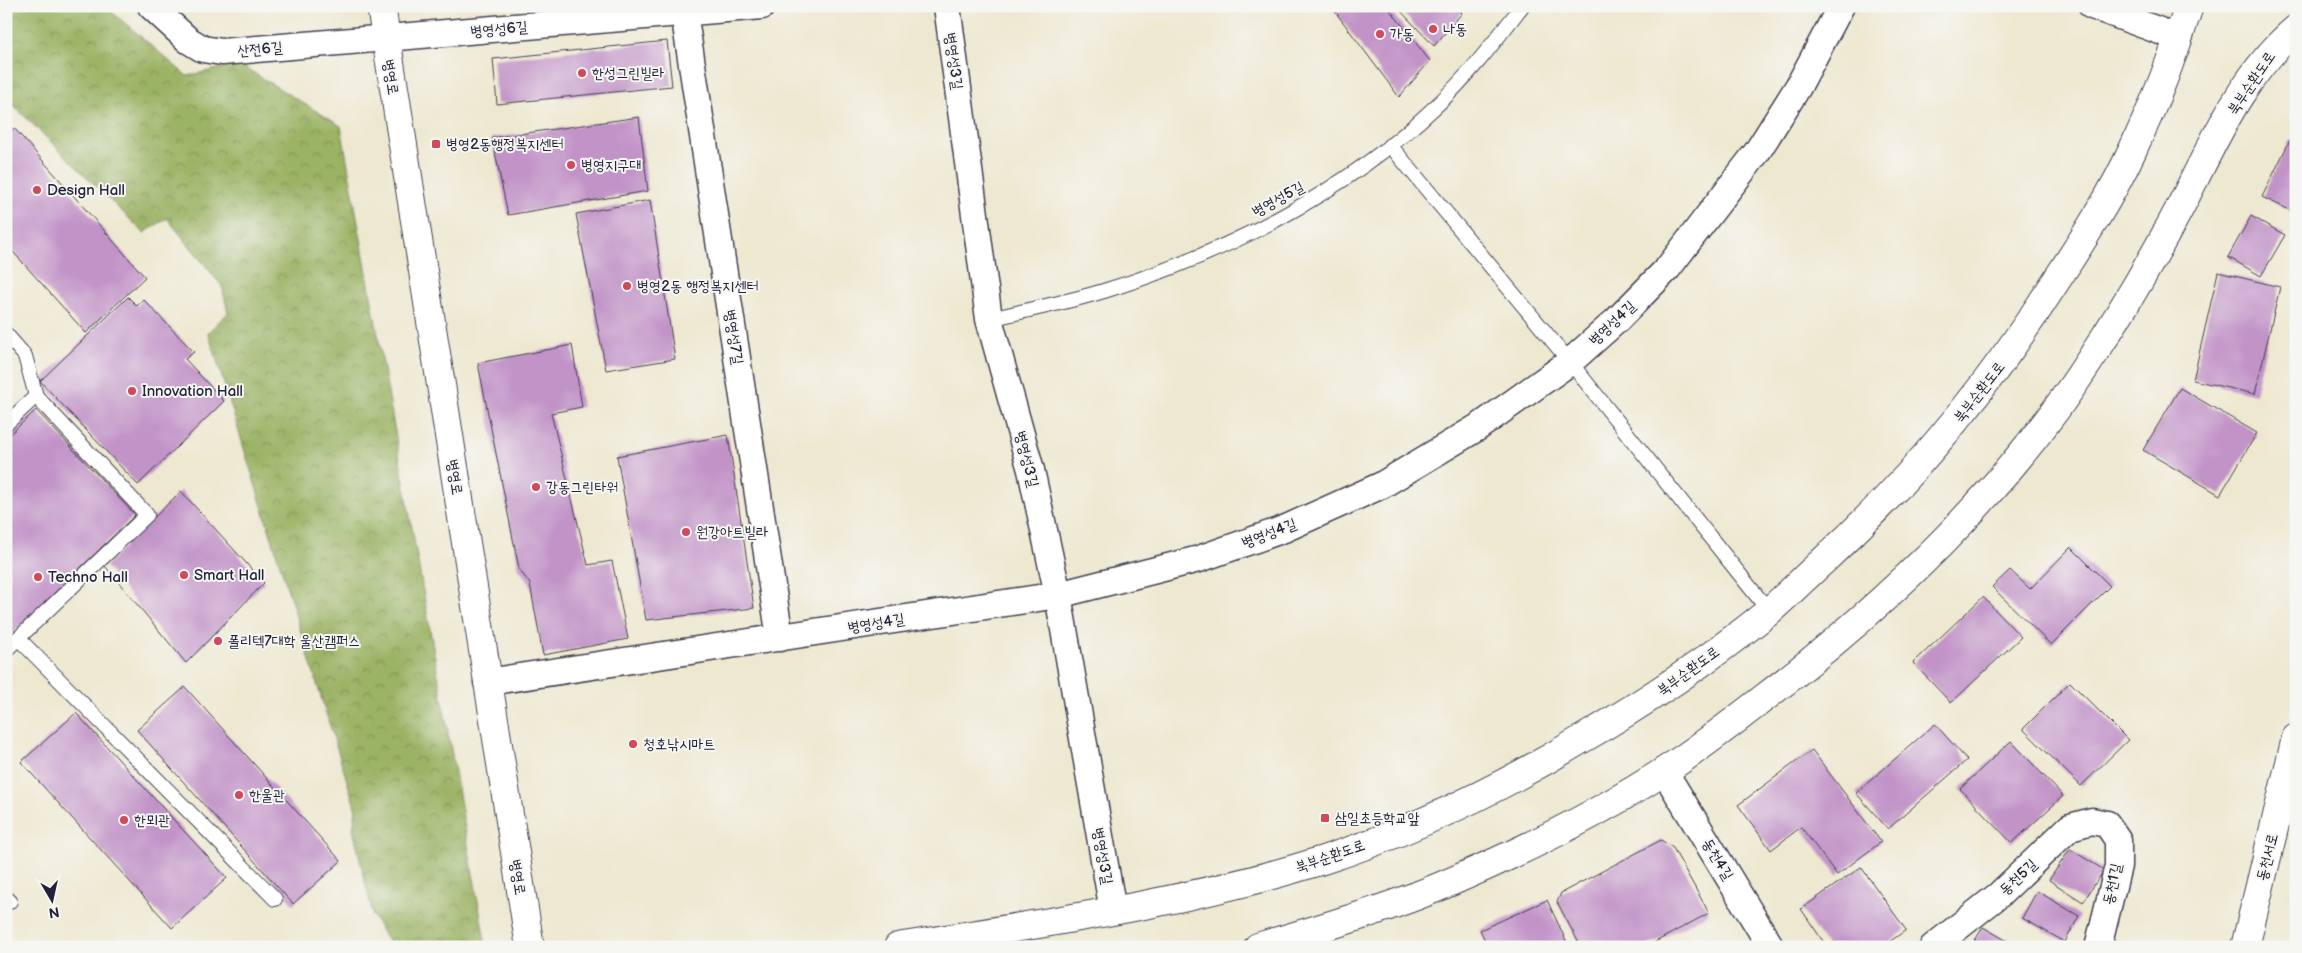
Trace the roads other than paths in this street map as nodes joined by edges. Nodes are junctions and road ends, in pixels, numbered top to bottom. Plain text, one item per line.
1 (151, 6) edge
2 (382, 6) edge
3 (762, 6) edge
4 (947, 6) edge
5 (1522, 6) edge
6 (1841, 6) edge
7 (2092, 6) edge
8 (2189, 6) edge
9 (683, 10) edge
10 (2296, 29) edge
11 (2179, 38) junction
12 (385, 39) junction
13 (1390, 145) junction
14 (989, 319) junction
15 (6, 334) edge
16 (1570, 362) junction
17 (36, 396) junction
18 (6, 424) edge
19 (1058, 595) junction
20 (1769, 611) junction
21 (18, 638) junction
22 (780, 638) junction
23 (6, 650) edge
24 (487, 682) junction
25 (2296, 738) edge
26 (1664, 771) junction
27 (2107, 824) joint
28 (6, 898) edge
29 (275, 899) dead end
30 (6, 904) edge
31 (1113, 911) junction
32 (530, 947) edge
33 (898, 947) edge
34 (1258, 947) edge
35 (1771, 947) edge
36 (1933, 947) edge
37 (2098, 947) edge
38 (2245, 947) edge

1 - 12 street, 산전6길
2 - 12 main road, 병영로
3 - 9 street, 병영성6길
4 - 14 street, 병영성3길
5 - 13 lane, 병영성5길
6 - 16 street, 병영성4길
7 - 11 street
8 - 11 main road, 북부순환도로
9 - 12 street, 병영성6길
9 - 22 street, 병영성7길
10 - 26 main road, 북부순환도로
11 - 20 main road, 북부순환도로
12 - 24 main road, 병영로
13 - 14 lane, 병영성5길
13 - 16 lane
14 - 19 street, 병영성3길
15 - 17 lane
16 - 19 street, 병영성4길
16 - 20 lane
17 - 18 lane
17 - 21 lane
19 - 22 street, 병영성4길
19 - 31 street, 병영성3길
20 - 31 main road, 북부순환도로
21 - 23 lane
21 - 29 lane
22 - 24 street, 병영성4길
24 - 32 main road, 병영로
25 - 38 main road, 동천서로
26 - 34 main road, 북부순환도로
26 - 35 street, 동천4길
27 - 36 street, 동천5길
27 - 37 street, 동천1길
28 - 30 lane
31 - 33 main road, 북부순환도로

